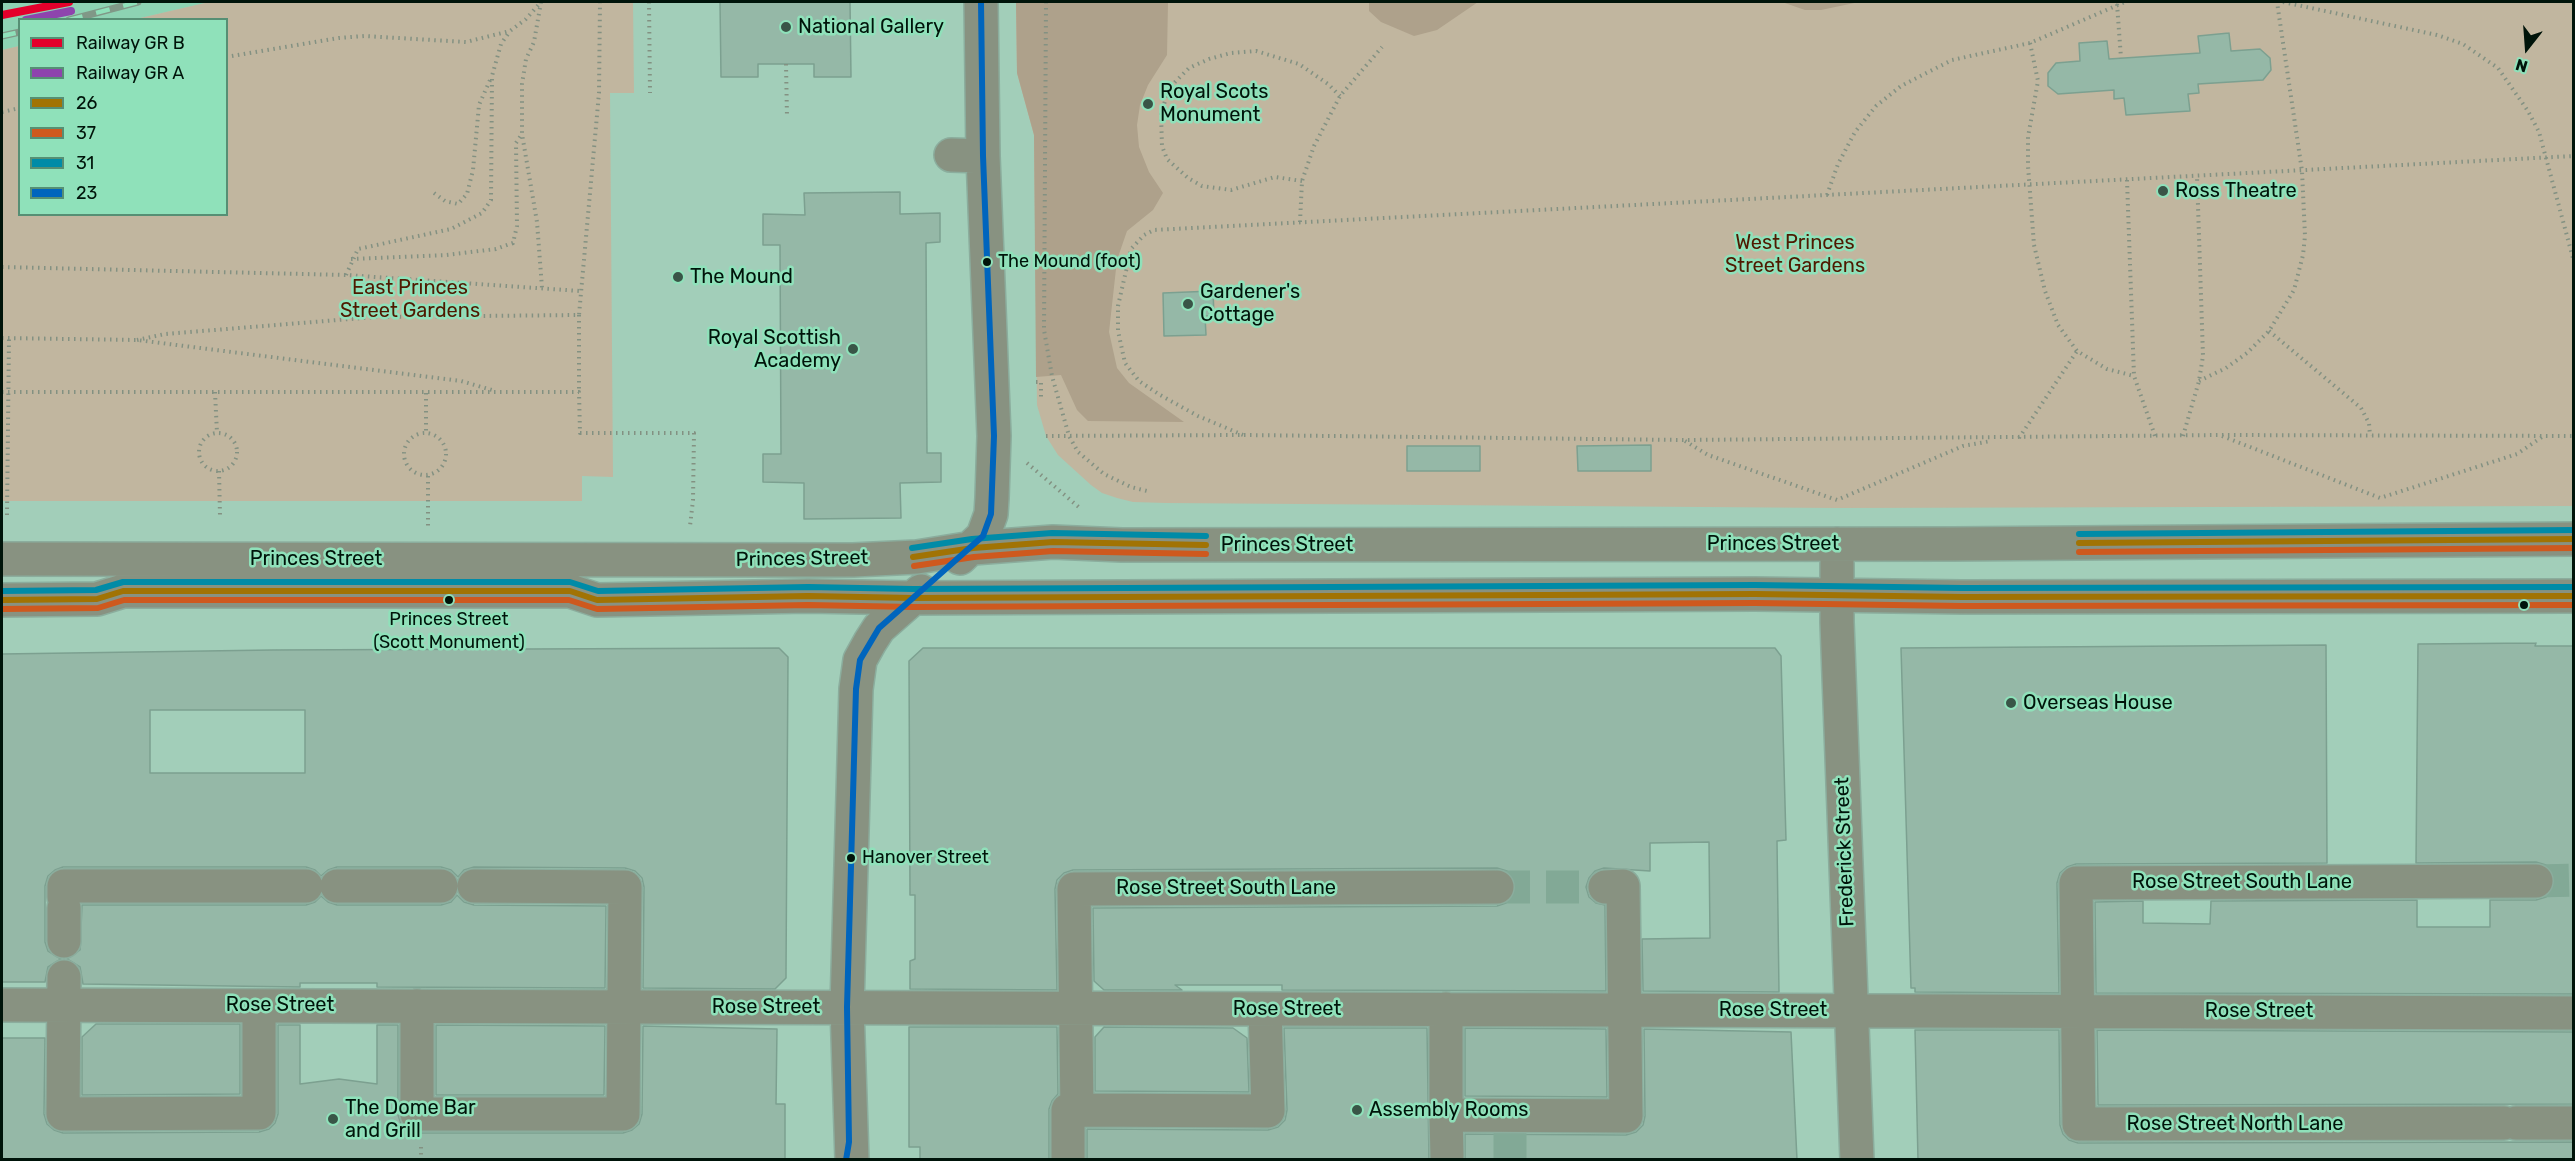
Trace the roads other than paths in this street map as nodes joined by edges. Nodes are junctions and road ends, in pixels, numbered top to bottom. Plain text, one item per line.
1 (981, 2) edge
2 (951, 155) dead end
3 (983, 156) junction
4 (2574, 539) edge
5 (1837, 544) junction
6 (973, 548) junction
7 (2, 559) edge
8 (1837, 596) junction
9 (2574, 596) edge
10 (913, 598) junction
11 (2, 600) edge
12 (2535, 881) tunnel mouth
13 (441, 886) dead end
14 (474, 886) dead end
15 (1497, 887) tunnel mouth
16 (1605, 887) tunnel mouth
17 (64, 941) dead end
18 (64, 991) junction
19 (2, 1005) edge
20 (259, 1005) junction
21 (417, 1006) junction
22 (625, 1006) junction
23 (848, 1007) junction
24 (1075, 1008) junction
25 (1265, 1009) junction
26 (1446, 1009) junction
27 (1623, 1009) junction
28 (1851, 1010) junction
29 (2077, 1011) junction
30 (2574, 1012) edge
31 (1077, 1110) junction
32 (1446, 1114) junction
33 (2574, 1123) edge
34 (849, 1154) edge
35 (1447, 1156) dead end
36 (1068, 1160) edge
37 (1857, 1160) edge

1 - 3 street
2 - 3 street
3 - 6 street
4 - 5 street, Princes Street
5 - 6 street, Princes Street
5 - 8 street, Frederick Street
6 - 7 street, Princes Street
6 - 10 street
8 - 9 street, Princes Street
8 - 10 street, Princes Street
8 - 28 street, Frederick Street
10 - 11 street, Princes Street
10 - 23 street
12 - 29 street, Rose Street South Lane
13 - 17 street
14 - 22 street
15 - 24 street, Rose Street South Lane
16 - 27 street
18 - 19 street, Rose Street
18 - 20 street, Rose Street
18 - 20 street
20 - 21 street, Rose Street
21 - 22 street, Rose Street
21 - 22 street
22 - 23 street, Rose Street
23 - 24 street, Rose Street
23 - 34 street
24 - 25 street, Rose Street
24 - 31 street
25 - 26 street, Rose Street
25 - 31 street
26 - 27 street, Rose Street
26 - 32 street
27 - 28 street, Rose Street
27 - 32 street
28 - 29 street, Rose Street
28 - 37 street, Frederick Street
29 - 30 street, Rose Street
29 - 33 street, Rose Street North Lane
31 - 36 street
32 - 35 street

